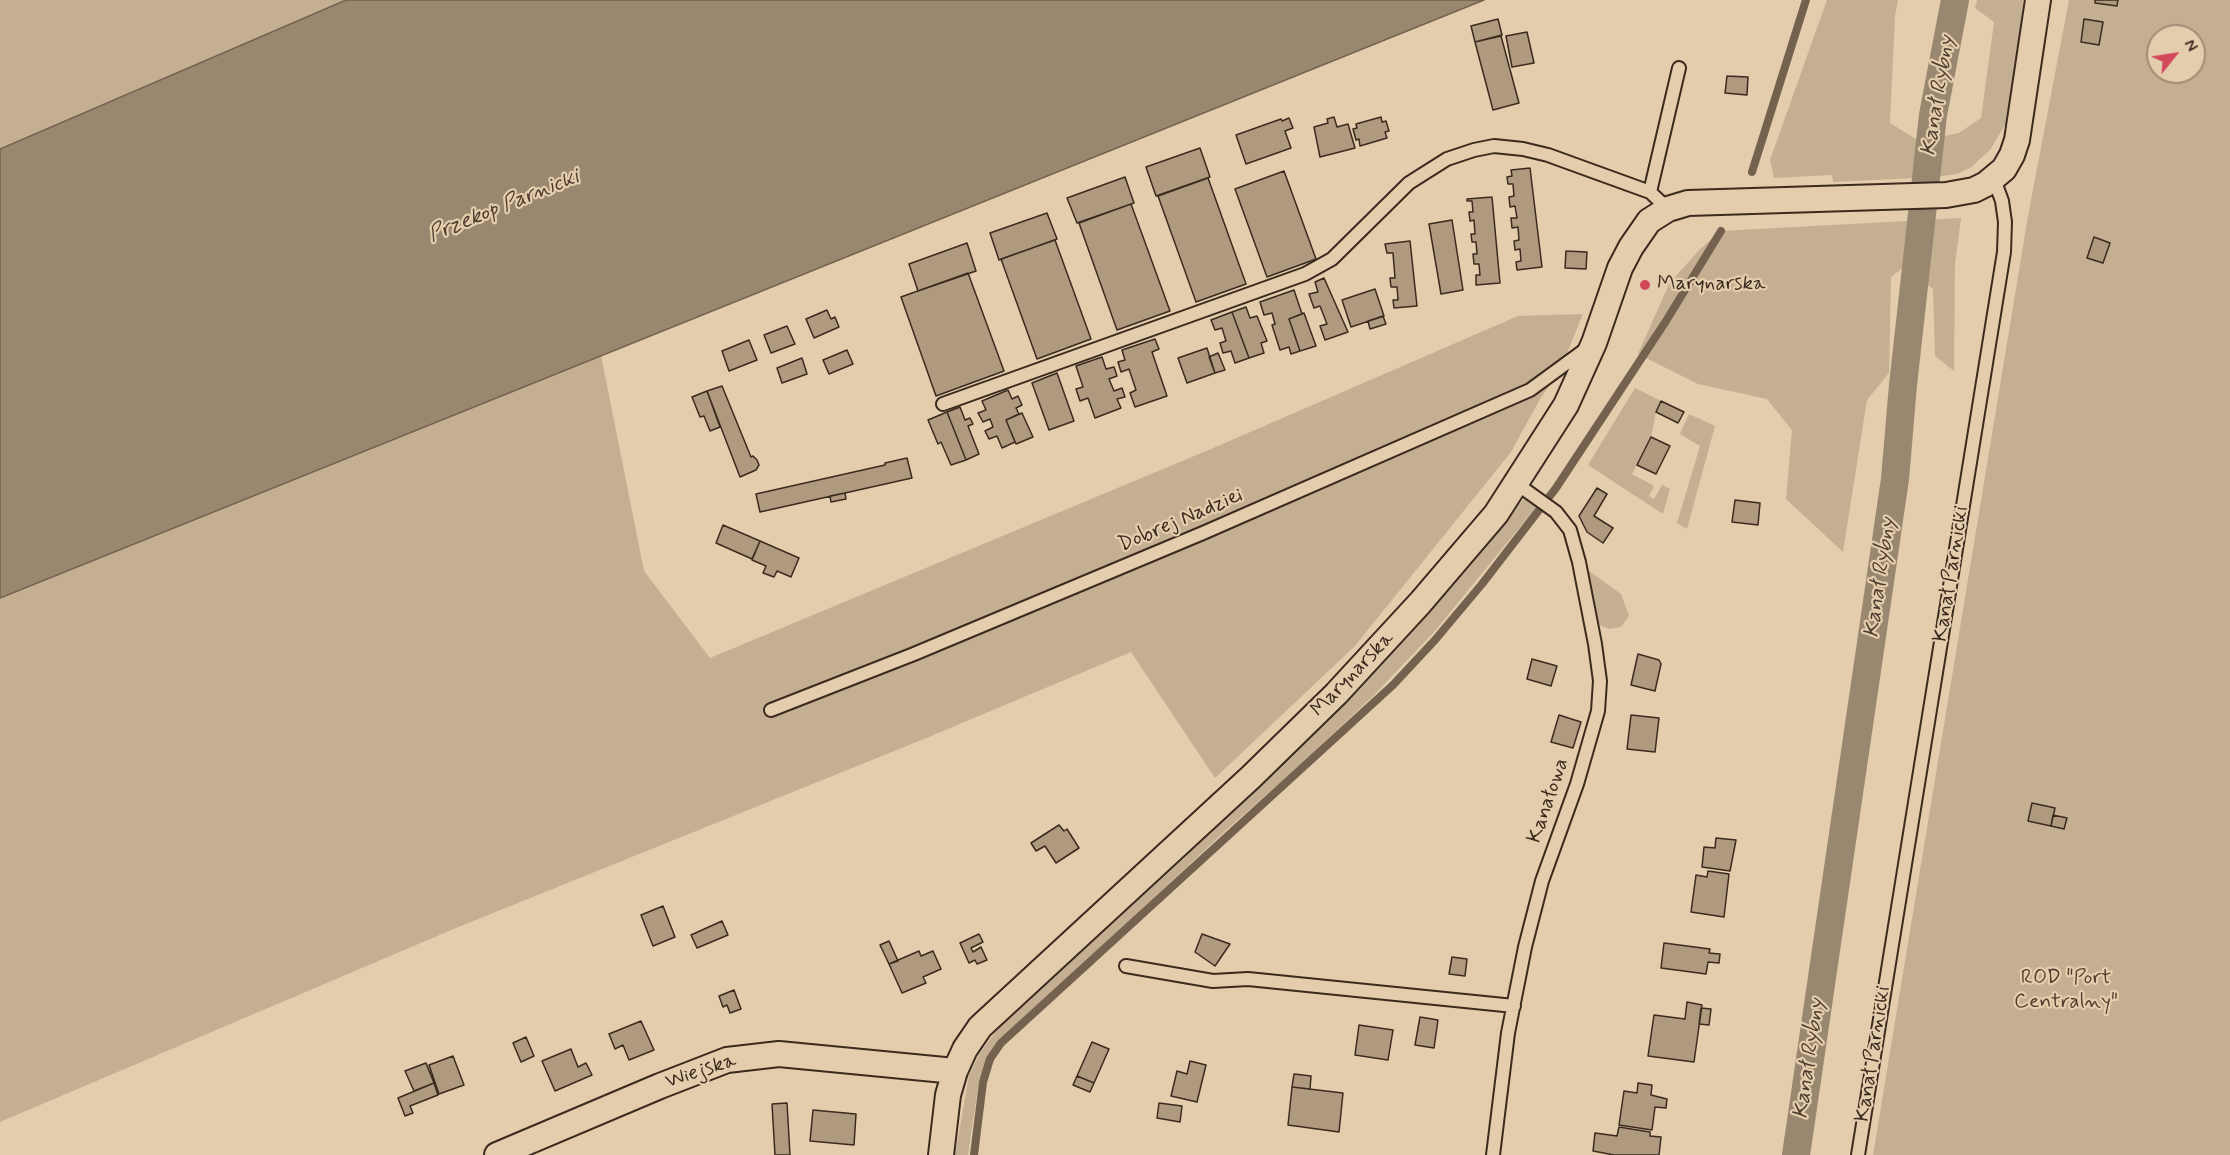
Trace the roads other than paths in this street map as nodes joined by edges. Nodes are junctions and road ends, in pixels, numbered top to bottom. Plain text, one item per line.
1 (2038, 0) edge
2 (1679, 68) dead end
3 (1994, 179) junction
4 (1650, 192) junction
5 (1668, 209) junction
6 (1593, 343) junction
7 (943, 404) dead end
8 (1524, 488) junction
9 (771, 710) dead end
10 (1126, 966) dead end
11 (1514, 1006) junction
12 (955, 1071) junction
13 (496, 1155) edge
14 (941, 1155) edge
15 (1492, 1155) edge
16 (1858, 1155) edge

1 - 3 street
2 - 4 lane
3 - 5 street, Marynarska
3 - 16 lane, Kanał Parnicki
4 - 5 lane
4 - 7 lane
5 - 6 street, Marynarska
6 - 8 street, Marynarska
6 - 9 lane, Dobrej Nadziei
8 - 11 lane, Kanałowa
8 - 12 street, Marynarska
10 - 11 lane
11 - 15 lane, Kanałowa
12 - 13 street, Wiejska
12 - 14 street, Marynarska

